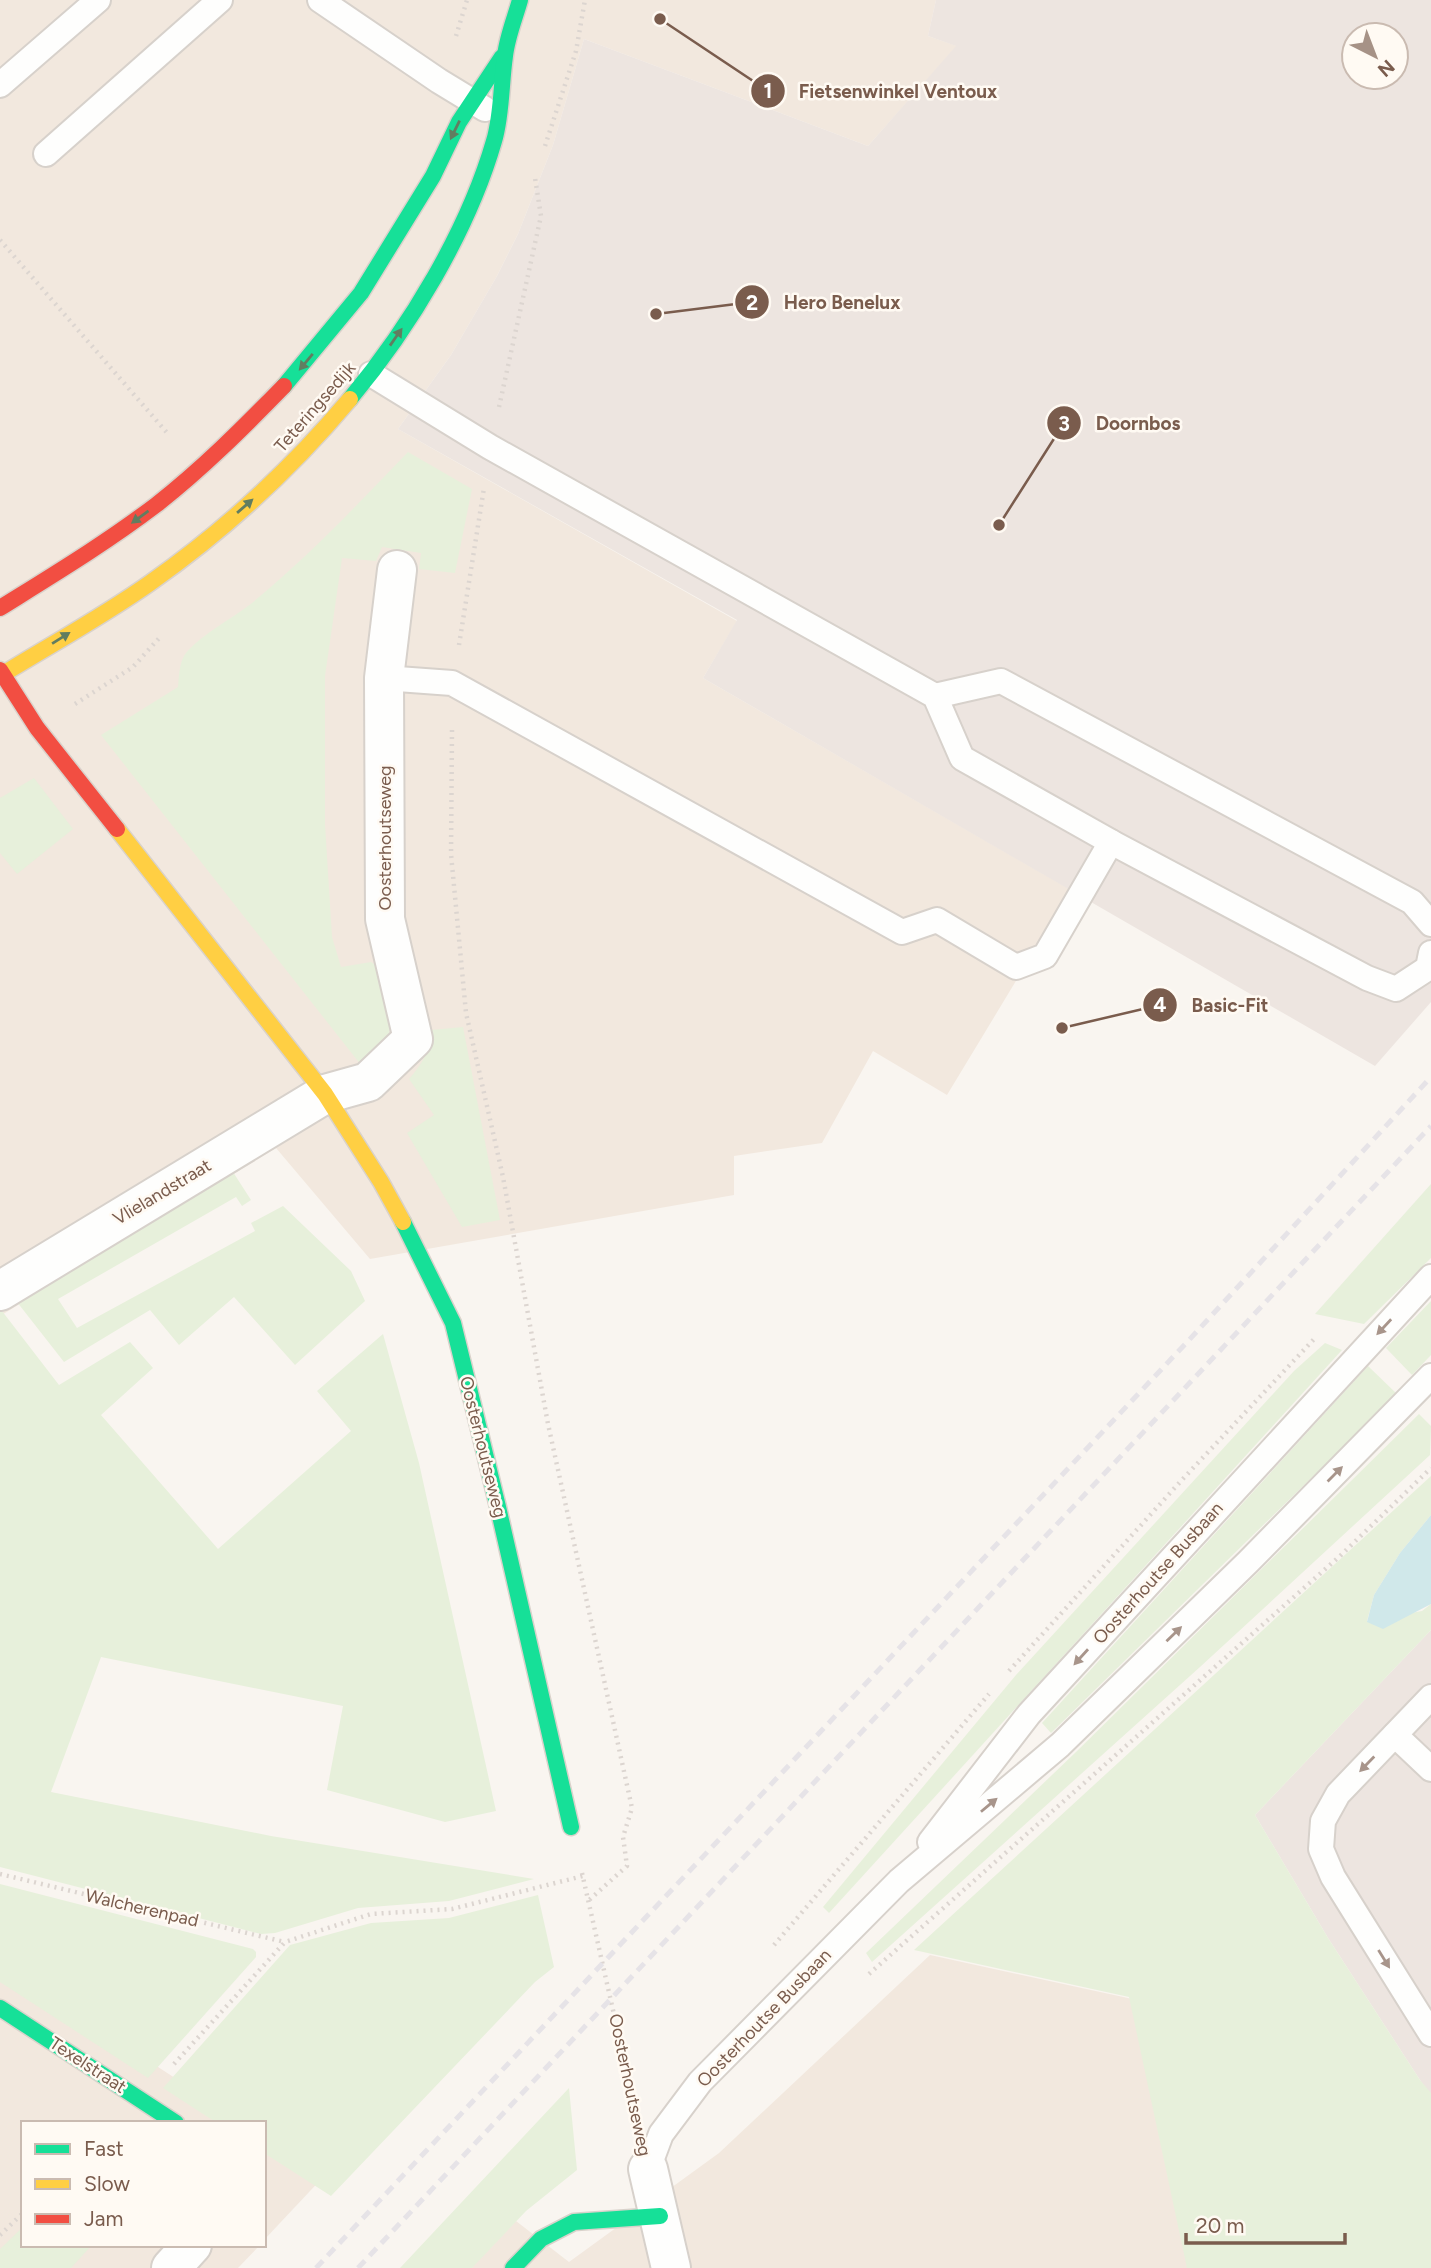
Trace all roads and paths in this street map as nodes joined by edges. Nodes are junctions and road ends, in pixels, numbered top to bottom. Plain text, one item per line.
1 (98, 0) edge
2 (220, 0) edge
3 (320, 0) edge
4 (467, 0) edge
5 (520, 0) edge
6 (585, 0) edge
7 (505, 52) junction
8 (439, 81) junction
9 (0, 85) edge
10 (472, 102) junction
11 (498, 116) junction
12 (543, 153) dead end
13 (46, 154) dead end
14 (539, 166) dead end
15 (0, 240) edge
16 (371, 373) junction
17 (173, 440) dead end
18 (490, 447) junction
19 (397, 570) dead end
20 (0, 608) edge
21 (152, 646) dead end
22 (1, 673) edge
23 (384, 678) junction
24 (452, 683) junction
25 (935, 696) junction
26 (37, 728) junction
27 (1111, 842) junction
28 (1431, 924) edge
29 (1431, 953) edge
30 (325, 1094) junction
31 (1431, 1277) edge
32 (0, 1291) edge
33 (1431, 1376) edge
34 (1431, 1468) edge
35 (1431, 1697) edge
36 (1395, 1735) junction
37 (1431, 1769) edge
38 (571, 1827) dead end
39 (0, 1874) edge
40 (583, 1876) dead end
41 (900, 1881) junction
42 (285, 1942) junction
43 (861, 1981) dead end
44 (0, 2008) edge
45 (1431, 2034) edge
46 (143, 2099) junction
47 (173, 2121) edge
48 (648, 2169) junction
49 (21, 2215) edge
50 (660, 2216) junction
51 (0, 2235) edge
52 (190, 2247) edge
53 (171, 2268) edge
54 (513, 2268) edge
55 (671, 2268) edge

1 - 9 lane
2 - 13 lane
3 - 8 lane
4 - 8 path
5 - 7 street, Teteringsedijk
6 - 12 path
7 - 10 street, Teteringsedijk
7 - 11 street, Teteringsedijk
8 - 10 lane
10 - 11 lane
10 -> 20 street, Teteringsedijk
16 -> 11 street, Teteringsedijk
14 - 18 path
15 - 17 path
16 - 18 lane
22 -> 16 street, Teteringsedijk
18 - 24 path
18 - 25 lane
19 - 23 street, Oosterhoutseweg
21 - 26 path
22 - 26 street, Oosterhoutseweg
23 - 24 lane
23 - 30 street, Oosterhoutseweg
24 - 27 lane
24 - 48 path, Oosterhoutseweg
25 - 27 lane
25 - 28 lane
26 - 30 street, Oosterhoutseweg
27 - 29 lane
30 - 32 street, Vlielandstraat
30 - 38 street, Oosterhoutseweg
31 -> 41 lane, Oosterhoutse Busbaan
41 -> 33 lane, Oosterhoutse Busbaan
34 - 43 path
35 - 36 lane
36 - 37 lane
36 -> 45 lane
39 - 42 path, Walcherenpad
40 - 42 path
41 - 48 lane, Oosterhoutse Busbaan
42 - 46 path
44 - 46 street, Texelstraat
46 - 47 street, Texelstraat
48 - 50 street, Oosterhoutseweg
49 - 51 path
50 - 54 street
50 - 55 street, Oosterhoutseweg
52 - 53 street

